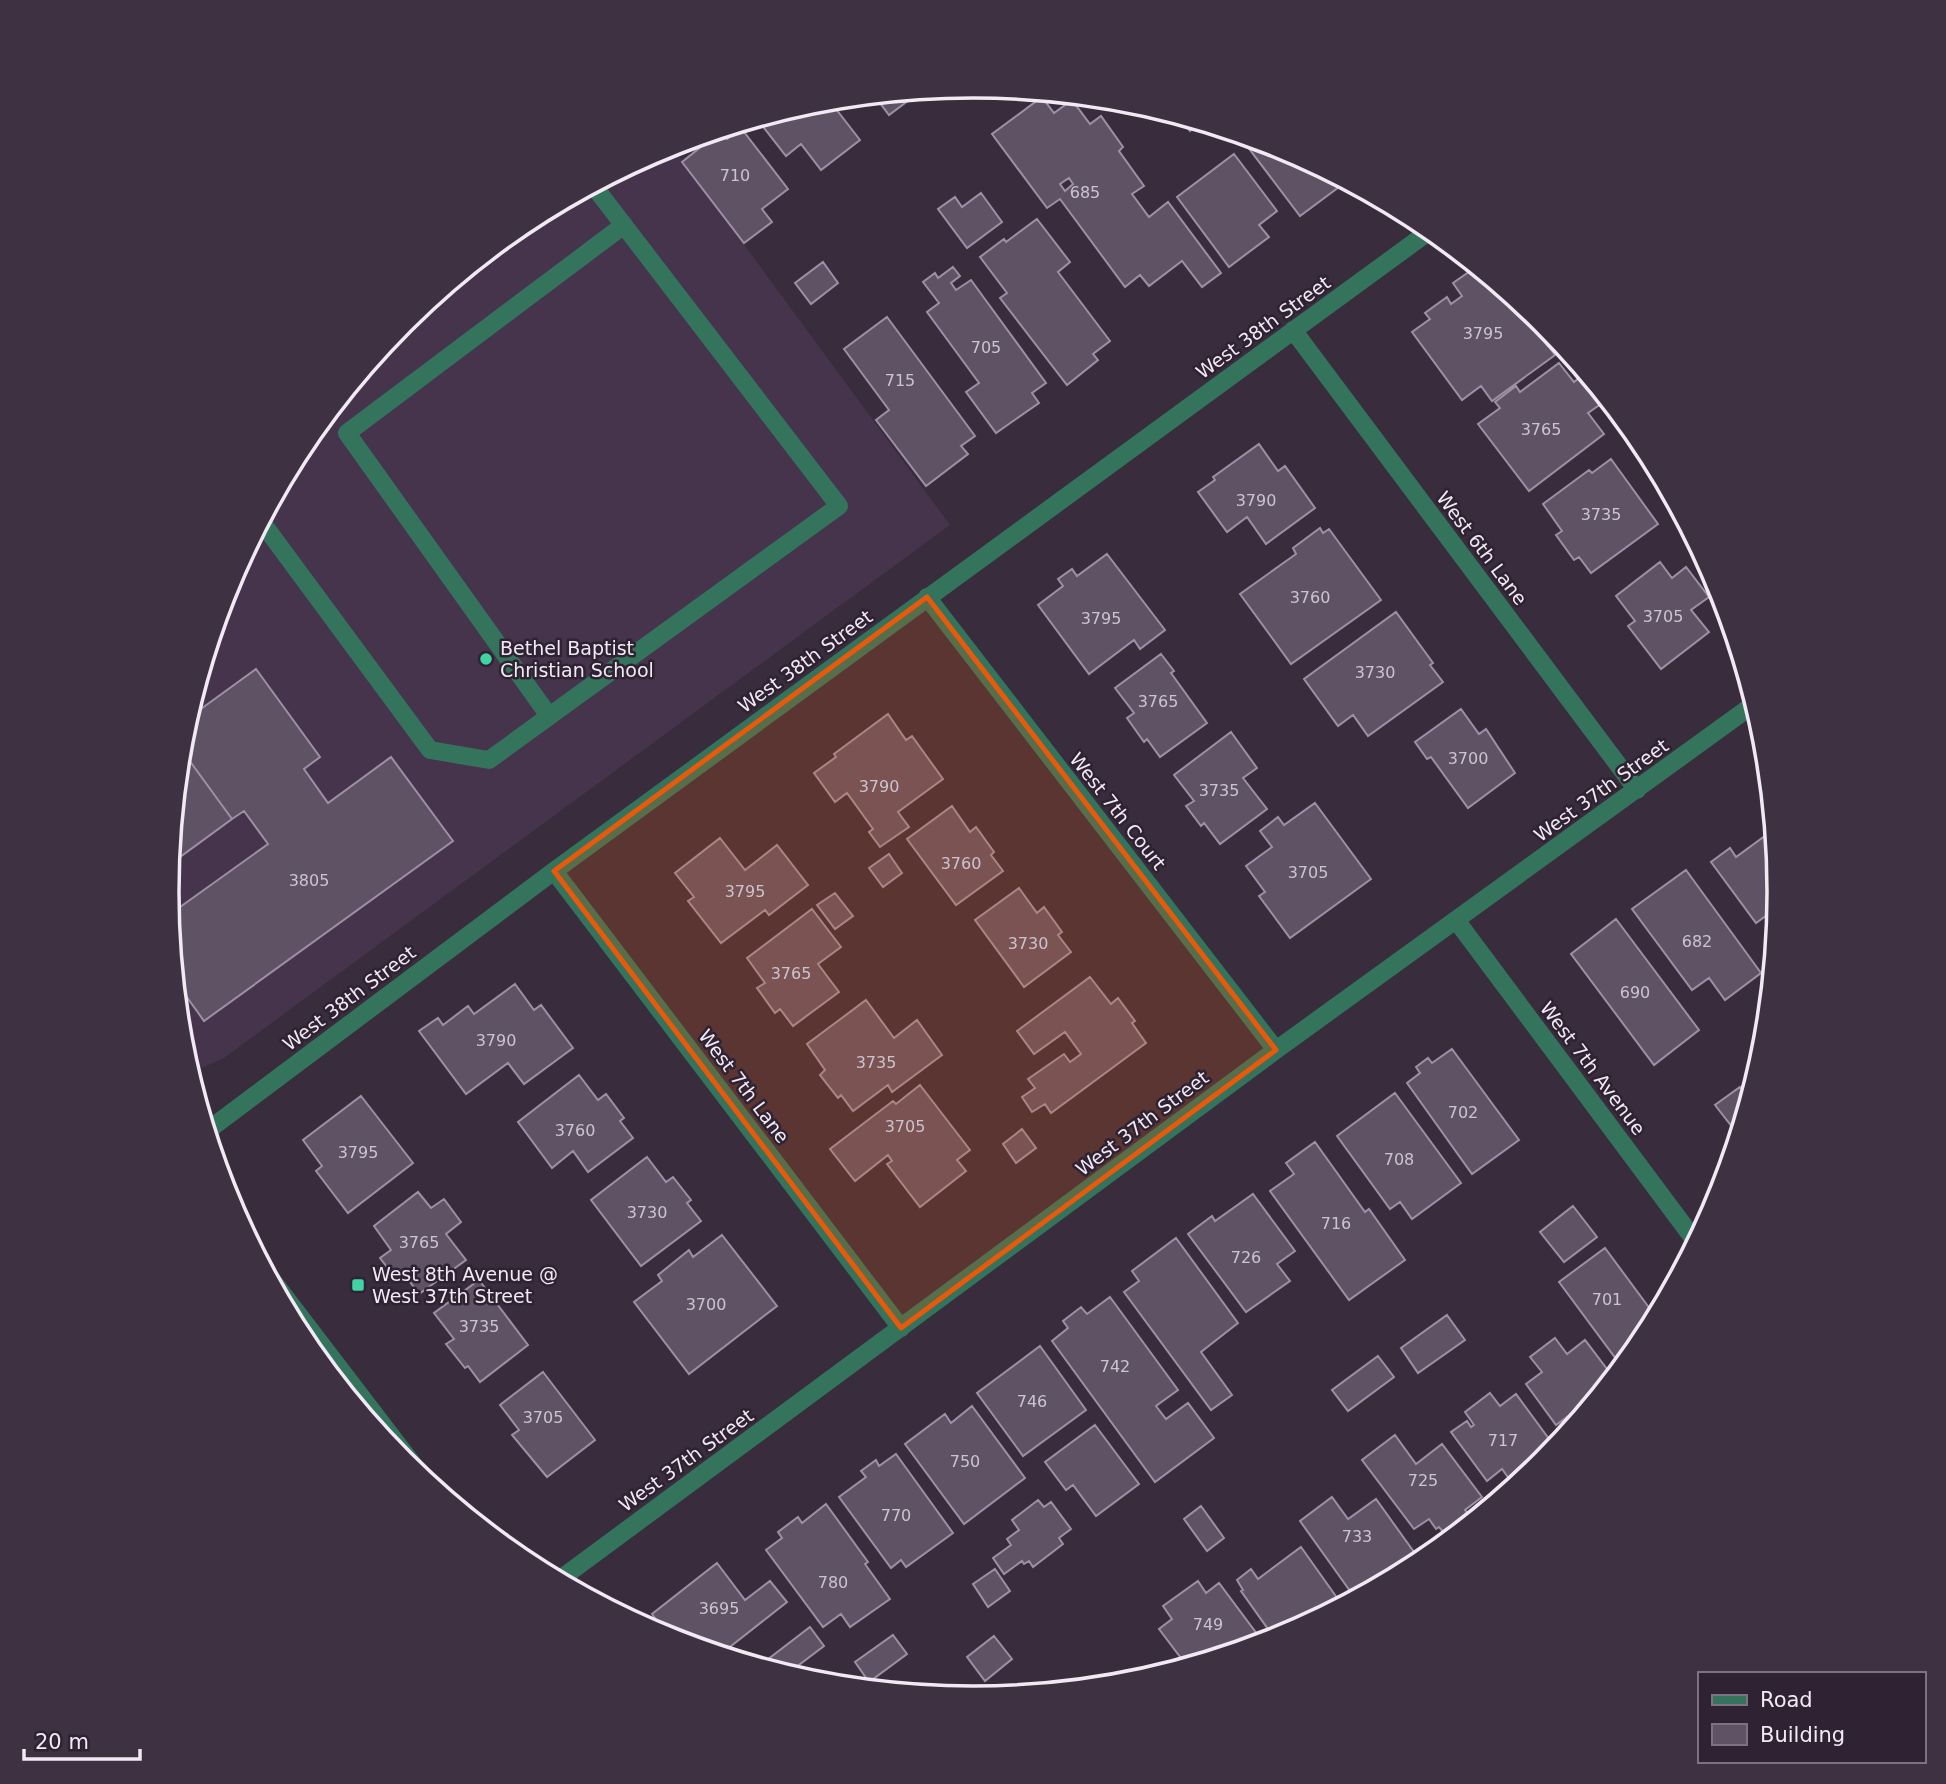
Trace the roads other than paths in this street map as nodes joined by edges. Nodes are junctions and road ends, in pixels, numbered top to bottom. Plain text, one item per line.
1 (599, 192) edge
2 (624, 225) junction
3 (1421, 237) edge
4 (1293, 330) junction
5 (267, 529) edge
6 (927, 597) junction
7 (1746, 710) edge
8 (549, 716) junction
9 (1637, 790) junction
10 (554, 871) junction
11 (1457, 920) junction
12 (1276, 1050) junction
13 (214, 1125) edge
14 (1690, 1233) edge
15 (901, 1328) junction
16 (318, 1340) edge
17 (376, 1416) edge
18 (567, 1574) edge

1 - 2 street
2 - 8 street
2 - 8 street
3 - 4 street, West 38th Street
4 - 6 street, West 38th Street
4 - 9 street, West 6th Lane
5 - 8 street
6 - 10 street, West 38th Street
6 - 12 street, West 7th Court
7 - 9 street, West 37th Street
9 - 11 street, West 37th Street
10 - 13 street, West 38th Street
10 - 15 street, West 7th Lane
11 - 12 street, West 37th Street
11 - 14 street, West 7th Avenue
12 - 15 street, West 37th Street
15 - 18 street, West 37th Street
16 - 17 street

